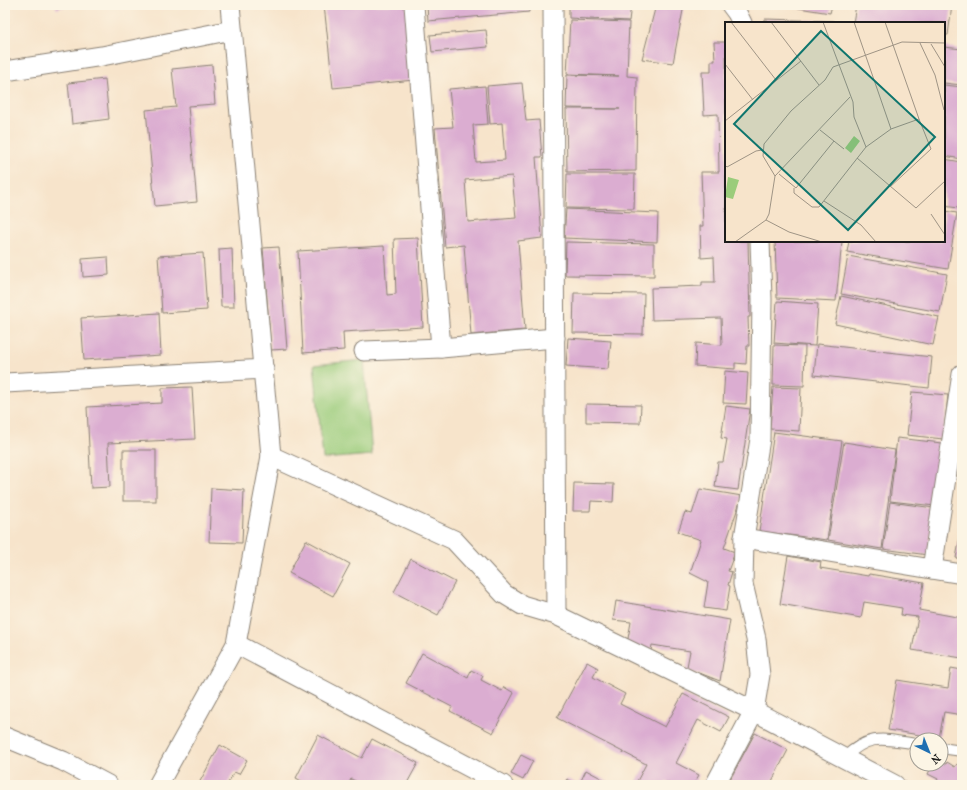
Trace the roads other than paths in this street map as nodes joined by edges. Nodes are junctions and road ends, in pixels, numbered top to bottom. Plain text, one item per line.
1 (230, 5) edge
2 (414, 5) edge
3 (553, 5) edge
4 (731, 5) edge
5 (742, 22) edge
6 (232, 30) junction
7 (6, 73) edge
8 (760, 242) edge
9 (555, 338) junction
10 (441, 348) junction
11 (364, 351) dead end
12 (264, 369) junction
13 (962, 374) edge
14 (962, 379) edge
15 (5, 383) edge
16 (271, 456) junction
17 (744, 538) junction
18 (932, 569) junction
19 (962, 574) edge
20 (556, 615) junction
21 (236, 644) junction
22 (754, 711) junction
23 (5, 737) edge
24 (909, 743) edge
25 (949, 749) edge
26 (962, 751) edge
27 (844, 758) junction
28 (108, 785) edge
29 (158, 785) edge
30 (503, 785) edge
31 (715, 785) edge
32 (895, 785) edge

1 - 6 street
2 - 10 street
3 - 9 street
4 - 5 street
6 - 7 street
6 - 12 street
8 - 17 street
9 - 10 street
9 - 20 street
10 - 11 street
12 - 15 street
12 - 16 street
13 - 14 street
14 - 18 street
16 - 20 street
16 - 21 street
17 - 18 street
17 - 22 street
18 - 19 street
20 - 22 street
21 - 29 street
21 - 30 street
22 - 27 street
22 - 31 street
23 - 28 street
24 - 27 lane
25 - 26 lane
27 - 32 street

